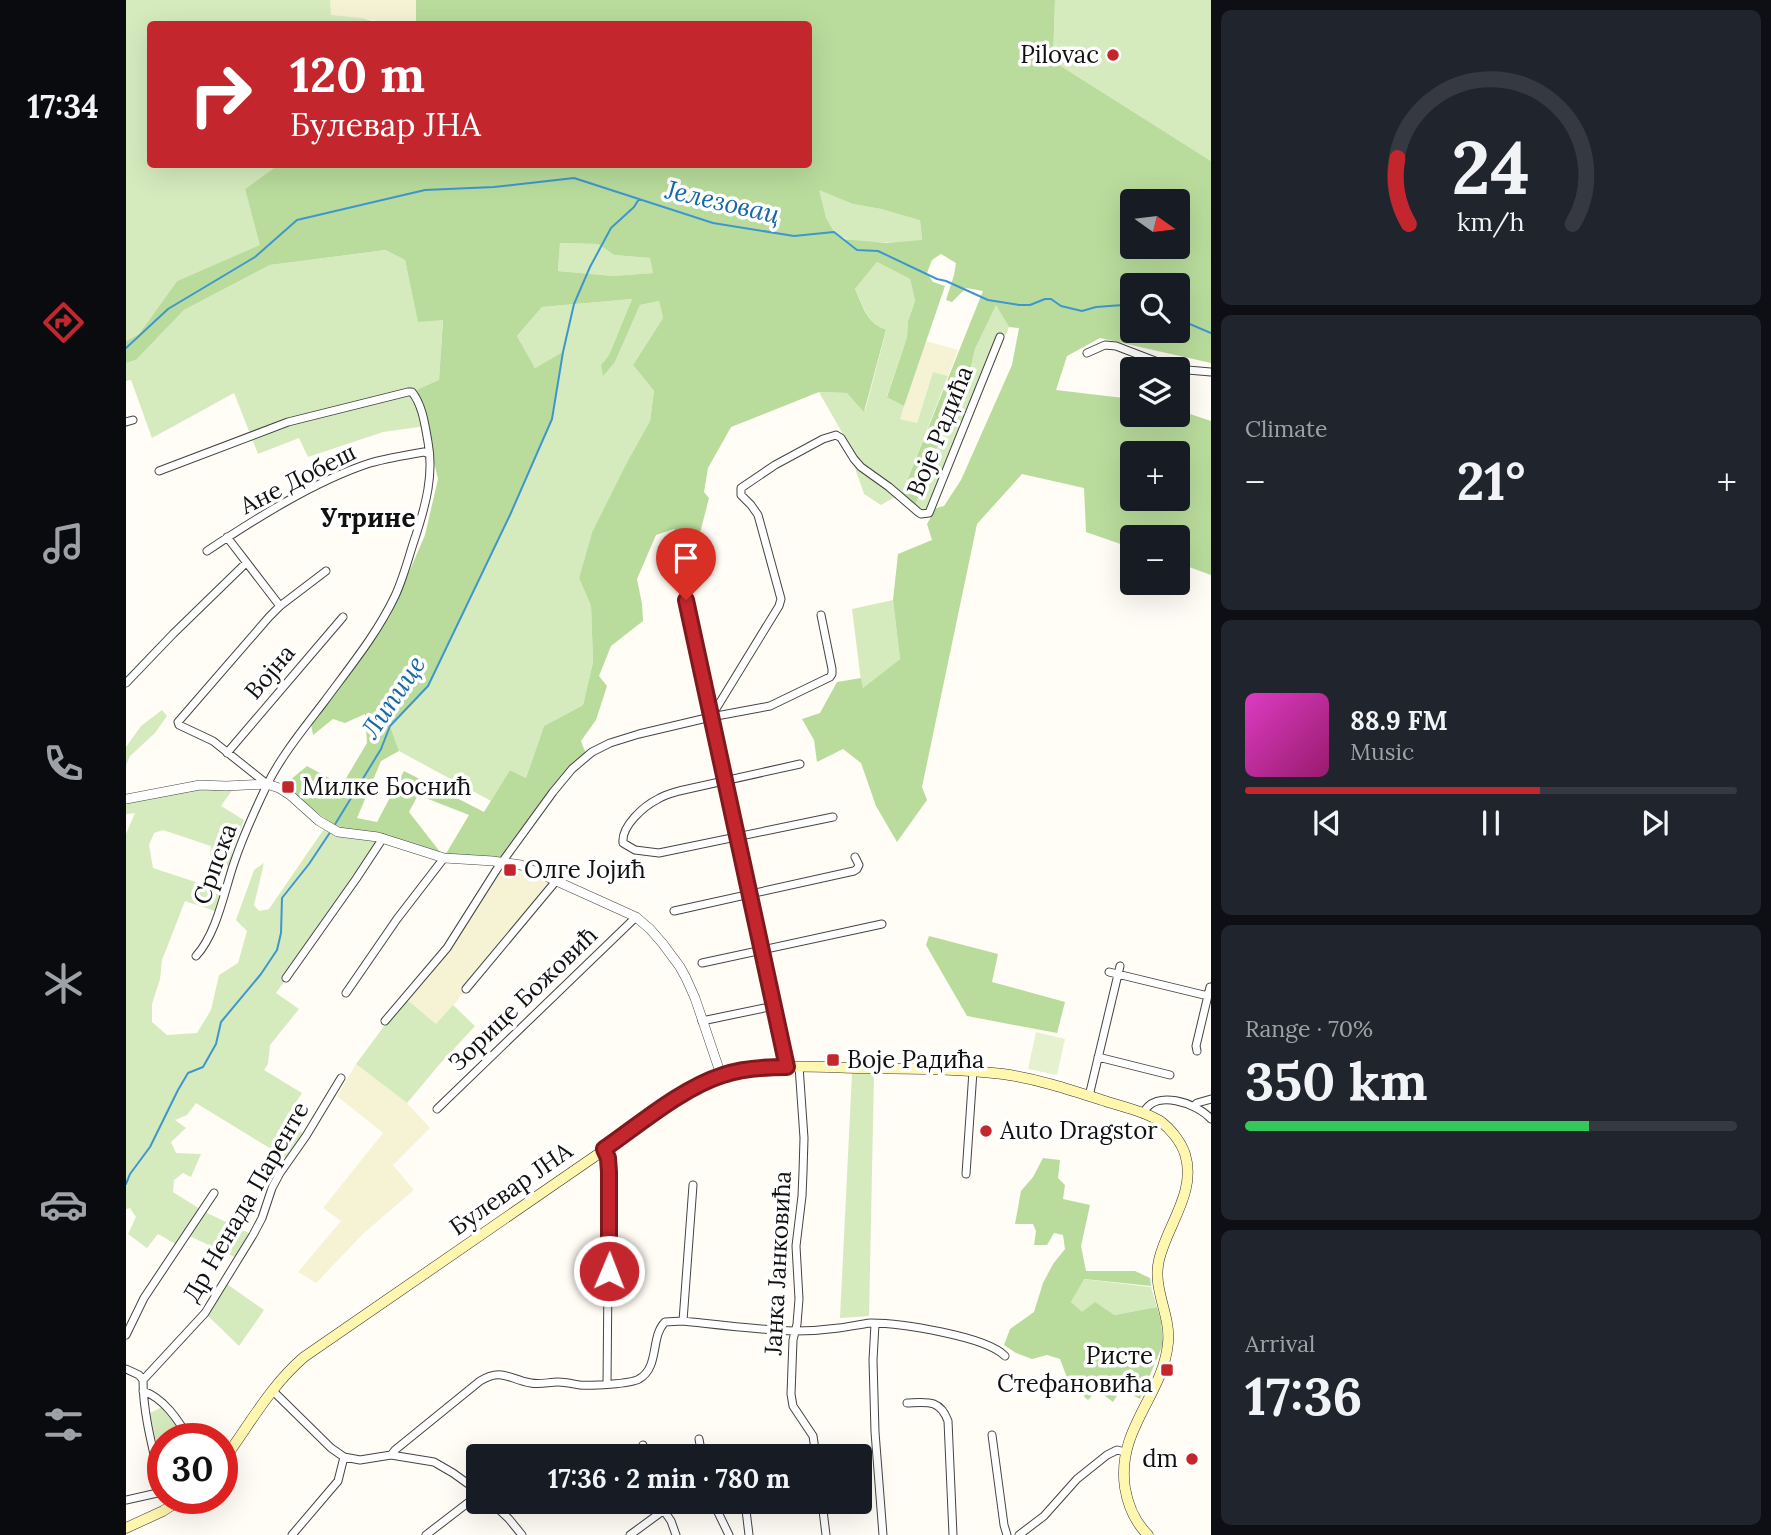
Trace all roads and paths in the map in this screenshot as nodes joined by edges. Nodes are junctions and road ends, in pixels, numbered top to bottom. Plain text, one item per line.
1 (1000, 337) dead end
2 (1087, 353) dead end
3 (1211, 372) edge
4 (429, 454) junction
5 (159, 471) dead end
6 (227, 537) junction
7 (207, 551) dead end
8 (246, 563) junction
9 (326, 571) dead end
10 (681, 576) dead end
11 (280, 606) junction
12 (821, 615) dead end
13 (343, 617) dead end
14 (126, 683) edge
15 (711, 717) junction
16 (227, 753) junction
17 (800, 764) dead end
18 (724, 781) junction
19 (268, 784) junction
20 (126, 799) edge
21 (833, 817) dead end
22 (737, 837) junction
23 (383, 838) junction
24 (855, 857) dead end
25 (444, 858) junction
26 (502, 862) junction
27 (556, 881) junction
28 (749, 894) junction
29 (674, 911) dead end
30 (636, 917) junction
31 (883, 924) dead end
32 (761, 950) junction
33 (196, 956) dead end
34 (702, 963) dead end
35 (1119, 970) junction
36 (1109, 972) dead end
37 (286, 978) dead end
38 (1210, 987) edge
39 (466, 989) dead end
40 (346, 993) dead end
41 (1208, 996) junction
42 (774, 1006) junction
43 (384, 1021) dead end
44 (702, 1021) junction
45 (1197, 1051) dead end
46 (1098, 1057) junction
47 (799, 1066) junction
48 (787, 1067) junction
49 (972, 1071) junction
50 (721, 1075) junction
51 (1170, 1075) dead end
52 (341, 1078) dead end
53 (1089, 1096) junction
54 (1211, 1099) edge
55 (1194, 1106) junction
56 (437, 1109) dead end
57 (1143, 1114) junction
58 (1211, 1119) edge
59 (604, 1149) junction
60 (966, 1174) dead end
61 (693, 1185) dead end
62 (214, 1193) dead end
63 (682, 1321) junction
64 (875, 1324) junction
65 (795, 1331) junction
66 (126, 1335) edge
67 (1005, 1356) dead end
68 (126, 1369) edge
69 (143, 1380) junction
70 (607, 1384) junction
71 (272, 1390) junction
72 (143, 1391) junction
73 (907, 1403) dead end
74 (147, 1423) edge
75 (179, 1423) edge
76 (992, 1435) dead end
77 (238, 1439) edge
78 (699, 1439) dead end
79 (700, 1444) edge
80 (813, 1444) edge
81 (1125, 1451) junction
82 (391, 1455) junction
83 (344, 1457) junction
84 (466, 1485) edge
85 (147, 1495) edge
86 (126, 1500) edge
87 (466, 1503) edge
88 (149, 1514) edge
89 (504, 1514) edge
90 (659, 1514) edge
91 (665, 1514) edge
92 (719, 1514) edge
93 (747, 1514) edge
94 (823, 1514) edge
95 (126, 1528) edge
96 (292, 1535) edge
97 (426, 1535) edge
98 (522, 1535) edge
99 (630, 1535) edge
100 (676, 1535) edge
101 (729, 1535) edge
102 (749, 1535) edge
103 (826, 1535) edge
104 (883, 1535) edge
105 (953, 1535) edge
106 (1007, 1535) edge
107 (1019, 1535) edge
108 (1148, 1535) edge

1 - 15 street, Воје Радића
2 - 3 street
4 - 5 street, Српска
4 - 6 street, Ане Добеш
4 - 19 street, Српска
6 - 7 street, Ане Добеш
6 - 8 street, Ане Добеш
8 - 11 street, Ане Добеш
8 - 14 street
9 - 11 street
10 - 15 street
11 - 16 street
12 - 15 street
13 - 16 street, Војна
15 - 18 street
15 - 26 street
16 - 19 street
17 - 18 street
18 - 22 street
18 - 22 street
19 - 20 street
19 - 23 street
19 - 33 street, Српска
21 - 22 street
22 - 28 street
23 - 25 street
23 - 37 street
24 - 28 street
25 - 26 street
25 - 40 street
26 - 27 street
26 - 43 street
27 - 30 street
27 - 39 street
28 - 29 street
28 - 32 street
30 - 44 street
30 - 56 street, Зорице Божовић
31 - 32 street
32 - 34 street
32 - 42 street
35 - 36 street
35 - 41 street
35 - 46 street
38 - 41 street
41 - 45 street
42 - 44 street
42 - 48 street
44 - 50 street
46 - 51 street
46 - 53 street
47 - 48 main road, Булевар ЈНА
47 - 49 main road, Булевар ЈНА
47 - 65 street, Јанка Јанковића
48 - 50 main road, Булевар ЈНА
49 - 53 main road, Булевар ЈНА
49 - 60 street
50 - 59 main road, Булевар ЈНА
52 - 69 street, Др Ненада Паренте
53 - 57 main road, Булевар ЈНА
54 - 55 street
55 - 57 street
55 - 58 street
57 - 81 main road, Булевар ЈНА
59 - 70 street
59 - 71 main road, Булевар ЈНА
61 - 63 street
62 - 66 street
63 - 65 street
63 - 70 street
64 - 65 street
64 - 67 street
64 - 104 street
65 - 80 street, Јанка Јанковића
68 - 69 street
69 - 72 street
70 - 82 street
71 - 77 main road, Булевар ЈНА
71 - 83 street
72 - 74 street
72 - 75 street
73 - 105 street
76 - 106 street
78 - 79 street
81 - 107 street
81 - 108 main road, Булевар ЈНА
82 - 83 street
82 - 84 street
83 - 96 street
85 - 86 street
87 - 97 street
88 - 95 main road
89 - 98 street
90 - 99 street
91 - 100 street
92 - 101 street
93 - 102 street
94 - 103 street

